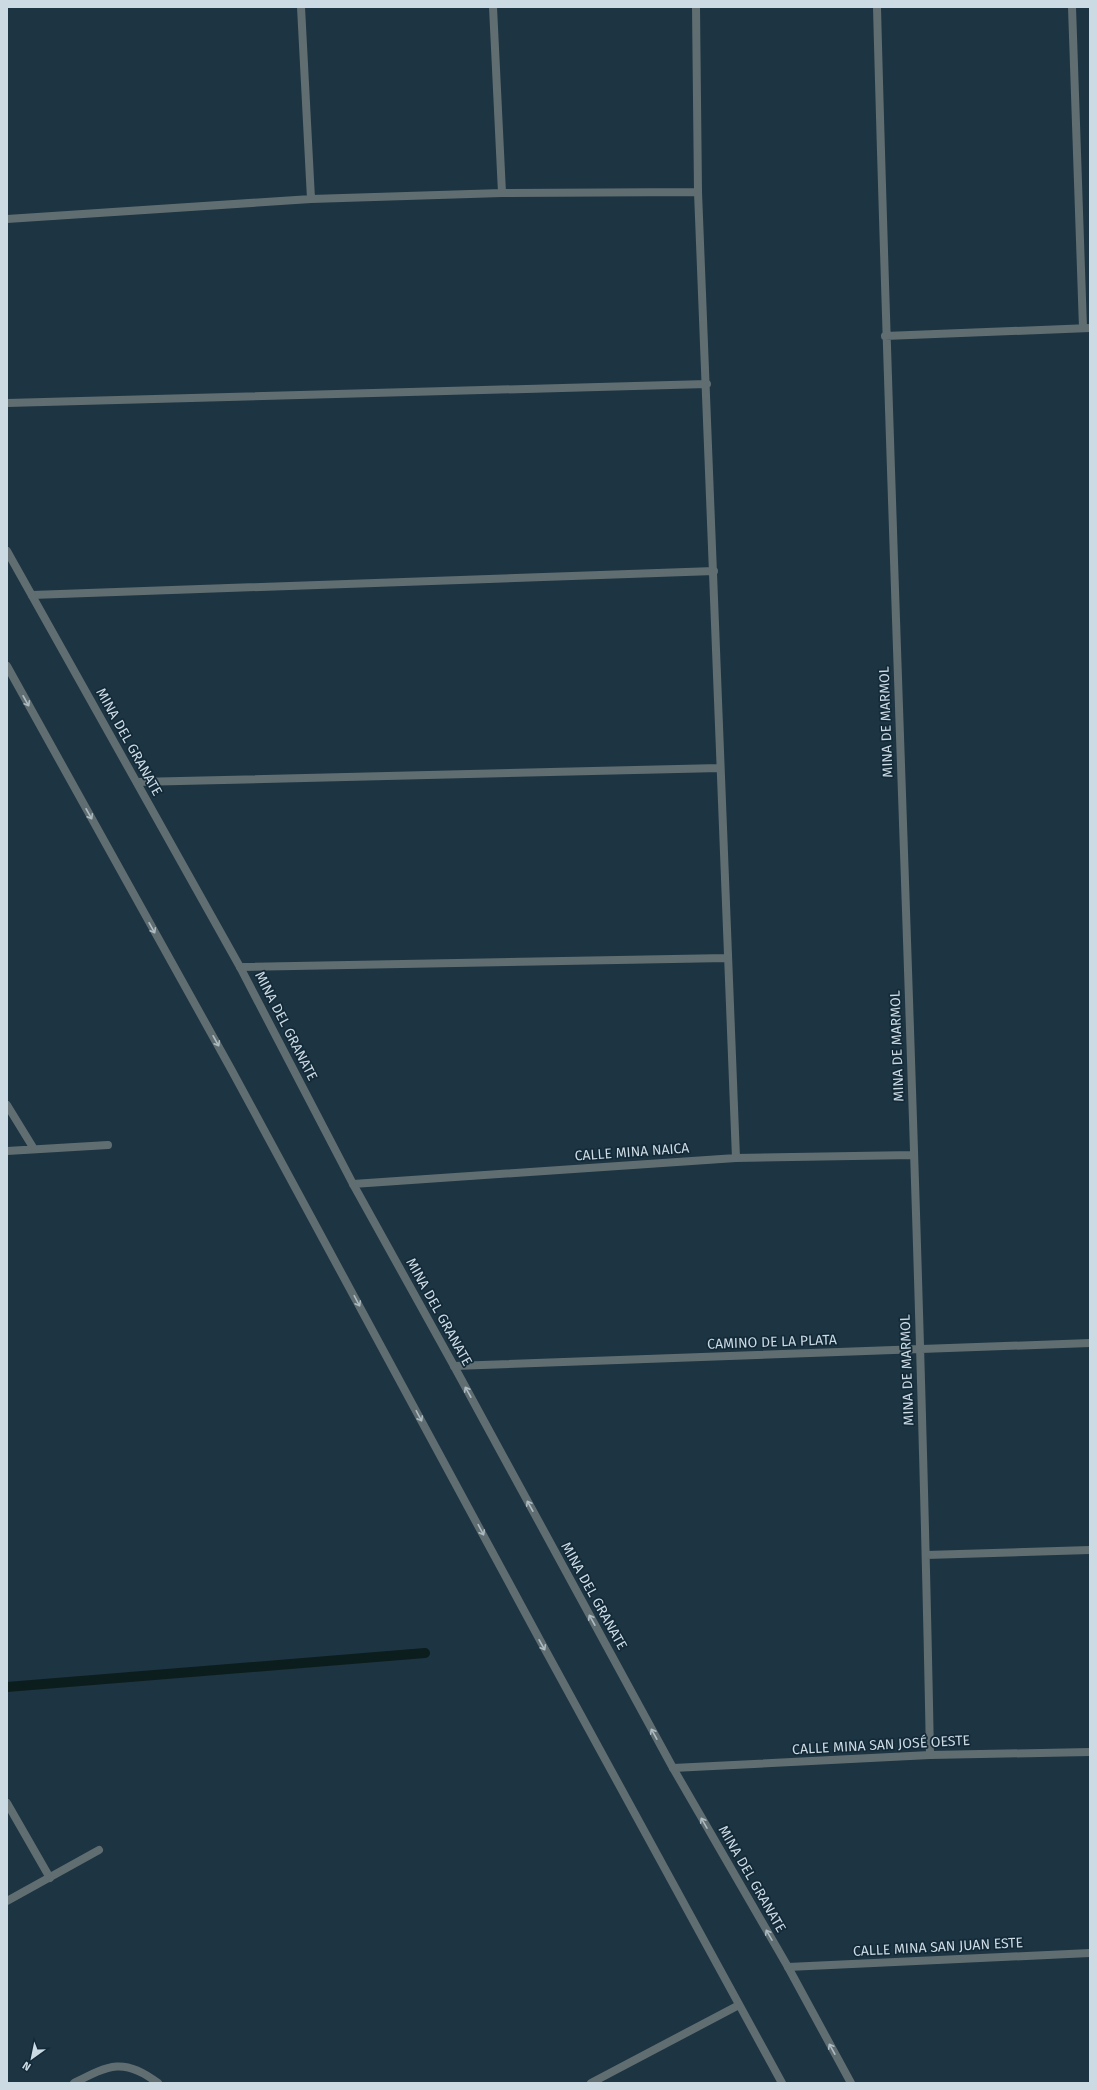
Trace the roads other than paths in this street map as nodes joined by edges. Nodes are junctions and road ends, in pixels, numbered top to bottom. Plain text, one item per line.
1 (301, 7) edge
2 (493, 7) edge
3 (696, 7) edge
4 (877, 7) edge
5 (1072, 7) edge
6 (698, 192) junction
7 (502, 193) junction
8 (311, 199) junction
9 (7, 219) edge
10 (1086, 328) edge
11 (886, 336) junction
12 (707, 384) junction
13 (7, 403) edge
14 (7, 551) edge
15 (714, 571) junction
16 (32, 595) junction
17 (7, 666) edge
18 (720, 768) junction
19 (137, 782) junction
20 (727, 958) junction
21 (240, 967) junction
22 (7, 1105) edge
23 (108, 1145) dead end
24 (34, 1149) junction
25 (7, 1151) edge
26 (914, 1155) junction
27 (736, 1158) junction
28 (353, 1184) junction
29 (1090, 1344) edge
30 (919, 1350) junction
31 (454, 1366) junction
32 (1090, 1550) edge
33 (926, 1555) junction
34 (1090, 1752) edge
35 (930, 1755) junction
36 (673, 1768) junction
37 (7, 1802) edge
38 (99, 1850) dead end
39 (50, 1878) junction
40 (7, 1901) edge
41 (1090, 1952) edge
42 (788, 1967) junction
43 (739, 2005) junction
44 (603, 2080) edge
45 (74, 2083) edge
46 (158, 2083) edge
47 (591, 2083) edge
48 (782, 2083) edge
49 (851, 2083) edge

1 - 8 street
2 - 7 street
3 - 6 street
4 - 11 street, MINA DE MARMOL
5 - 10 street
6 - 7 street
6 - 12 street
7 - 8 street
8 - 9 street
10 - 11 street
11 - 26 street, MINA DE MARMOL
12 - 13 street
12 - 15 street
14 - 16 street, MINA DEL GRANATE
15 - 16 street
15 - 18 street
16 - 19 street, MINA DEL GRANATE
17 -> 43 street
18 - 19 street
18 - 20 street
19 - 21 street, MINA DEL GRANATE
20 - 21 street
20 - 27 street
21 - 28 street, MINA DEL GRANATE
22 - 24 street
23 - 24 street
24 - 25 street
26 - 27 street, CALLE MINA NAICA
26 - 30 street, MINA DE MARMOL
27 - 28 street, CALLE MINA NAICA
28 - 31 street, MINA DEL GRANATE
29 - 30 street, CAMINO DE LA PLATA
30 - 31 street, CAMINO DE LA PLATA
30 - 33 street, MINA DE MARMOL
36 -> 31 street, MINA DEL GRANATE
32 - 33 street
33 - 35 street, MINA DE MARMOL
34 - 35 street, CALLE MINA SAN JOSÉ OESTE
35 - 36 street, CALLE MINA SAN JOSÉ OESTE
42 -> 36 street, MINA DEL GRANATE
37 - 39 street
38 - 39 street
39 - 40 street
41 - 42 street, CALLE MINA SAN JUAN ESTE
49 -> 42 street, MINA DEL GRANATE
43 - 44 street
43 - 48 street
44 - 47 street
45 - 46 street

